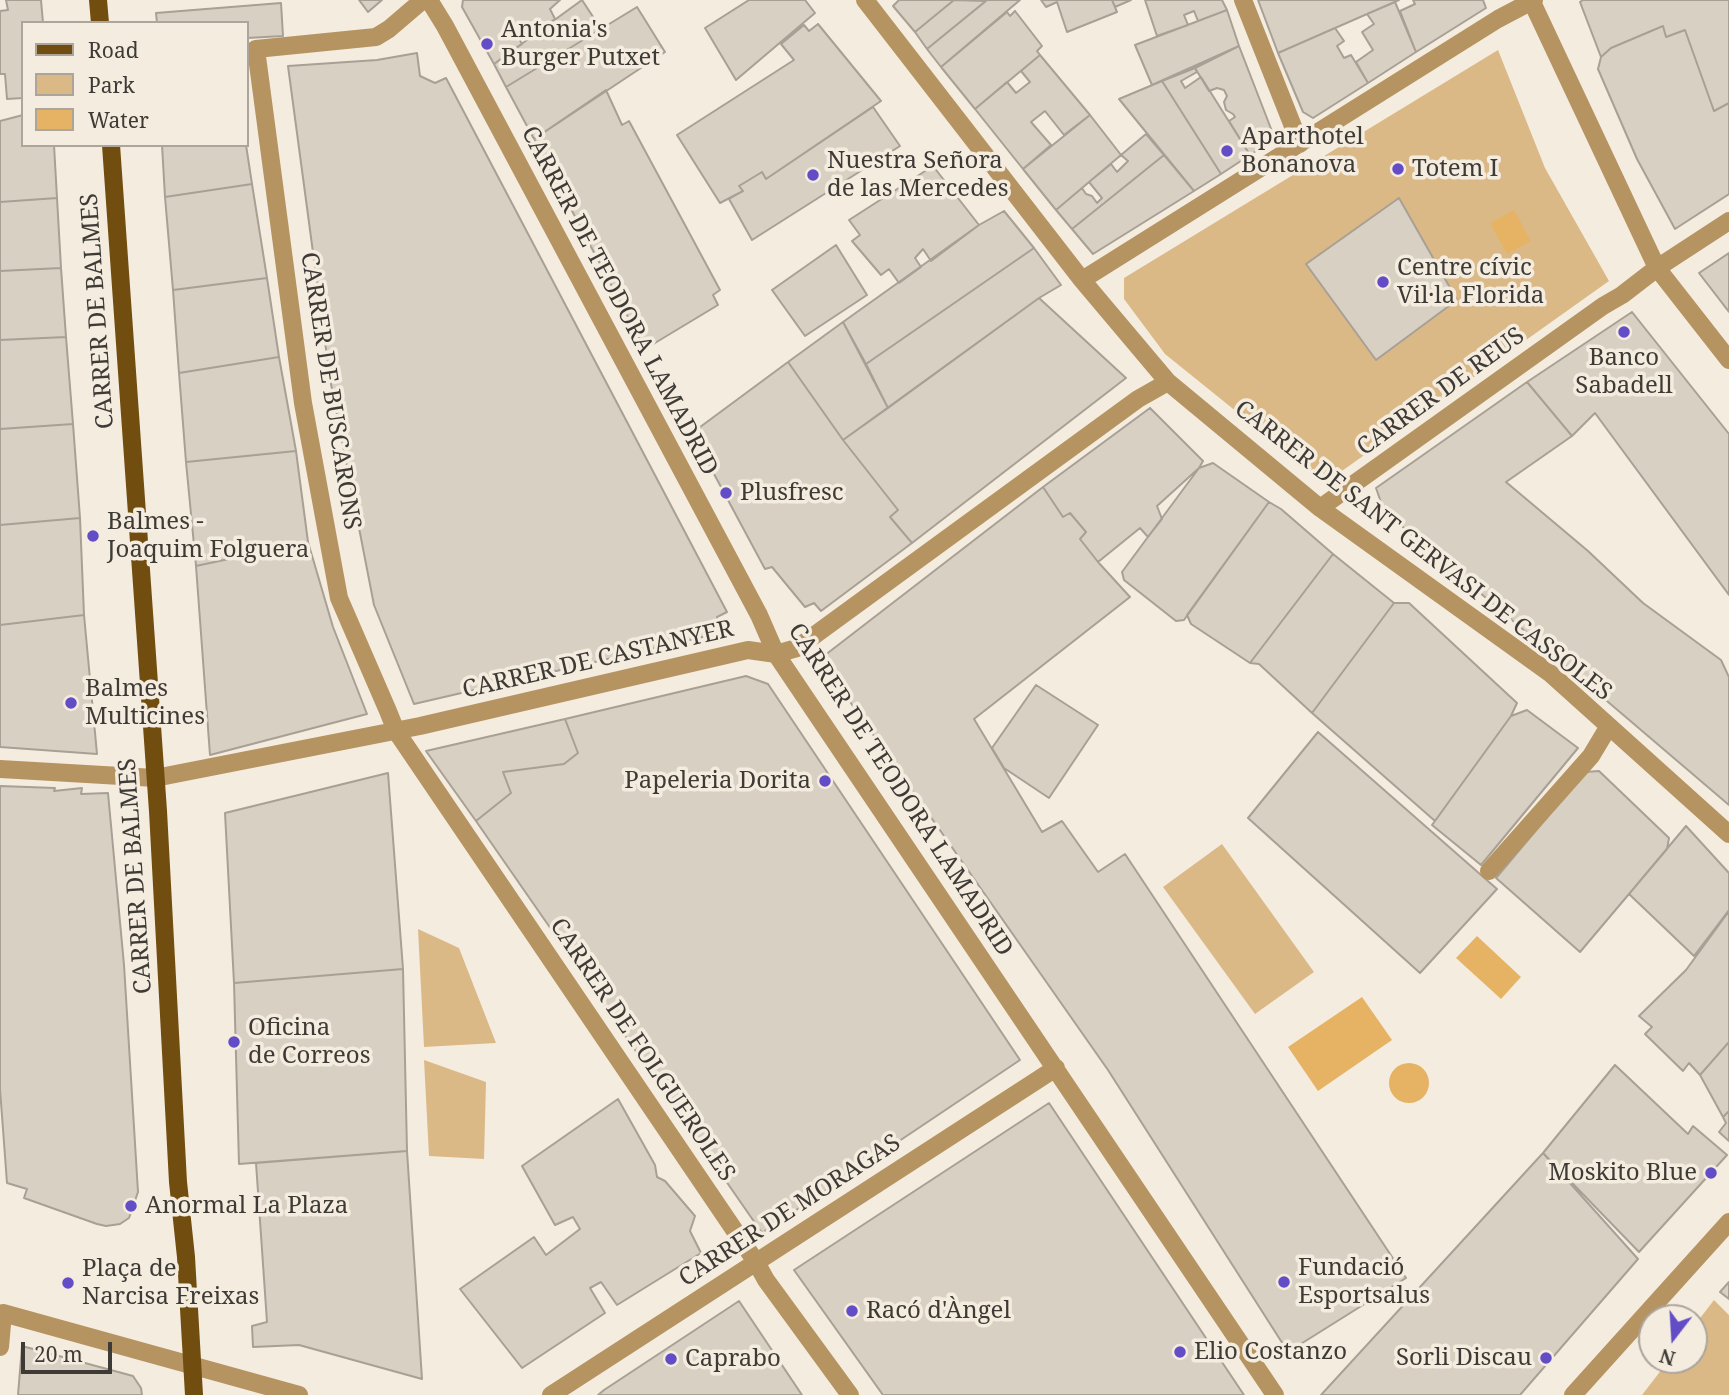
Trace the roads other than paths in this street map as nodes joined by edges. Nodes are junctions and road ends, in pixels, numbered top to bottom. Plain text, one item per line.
1 (98, 0) edge
2 (423, 0) edge
3 (429, 0) edge
4 (865, 0) edge
5 (1243, 0) edge
6 (1532, 0) edge
7 (100, 21) edge
8 (251, 52) edge
9 (1300, 144) junction
10 (111, 147) edge
11 (1729, 221) edge
12 (1657, 268) junction
13 (1082, 280) junction
14 (1729, 360) edge
15 (1168, 382) junction
16 (1320, 508) junction
17 (776, 654) junction
18 (1609, 726) junction
19 (396, 731) junction
20 (0, 769) edge
21 (155, 778) junction
22 (1729, 834) edge
23 (1489, 871) dead end
24 (1056, 1068) junction
25 (1729, 1222) edge
26 (756, 1262) junction
27 (0, 1347) edge
28 (191, 1366) junction
29 (194, 1395) edge
30 (299, 1395) edge
31 (551, 1395) edge
32 (850, 1395) edge
33 (1275, 1395) edge
34 (1573, 1395) edge

1 - 7 main road
2 - 8 street
3 - 17 street, CARRER DE TEODORA LAMADRID
4 - 13 street, CARRER DE SANT GERVASI DE CASSOLES
5 - 9 street
6 - 9 street
6 - 12 street
8 - 19 street, CARRER DE BUSCARONS
9 - 13 street
10 - 21 main road, CARRER DE BALMES
11 - 12 street, CARRER DE REUS
12 - 14 street
12 - 16 street, CARRER DE REUS
13 - 15 street, CARRER DE SANT GERVASI DE CASSOLES
15 - 16 street, CARRER DE SANT GERVASI DE CASSOLES
15 - 17 street, CARRER DE CASTANYER
16 - 18 street, CARRER DE SANT GERVASI DE CASSOLES
17 - 19 street, CARRER DE CASTANYER
17 - 24 street, CARRER DE TEODORA LAMADRID
18 - 22 street, CARRER DE SANT GERVASI DE CASSOLES
18 - 23 street
19 - 21 street, CARRER DE CASTANYER
19 - 26 street, CARRER DE FOLGUEROLES
20 - 21 street, CARRER DE CASTANYER
21 - 28 main road, CARRER DE BALMES
24 - 26 street, CARRER DE MORAGAS
24 - 33 street, CARRER DE TEODORA LAMADRID
25 - 34 street
26 - 31 street, CARRER DE MORAGAS
26 - 32 street, CARRER DE FOLGUEROLES
27 - 28 street
28 - 29 main road, CARRER DE BALMES
28 - 30 street

